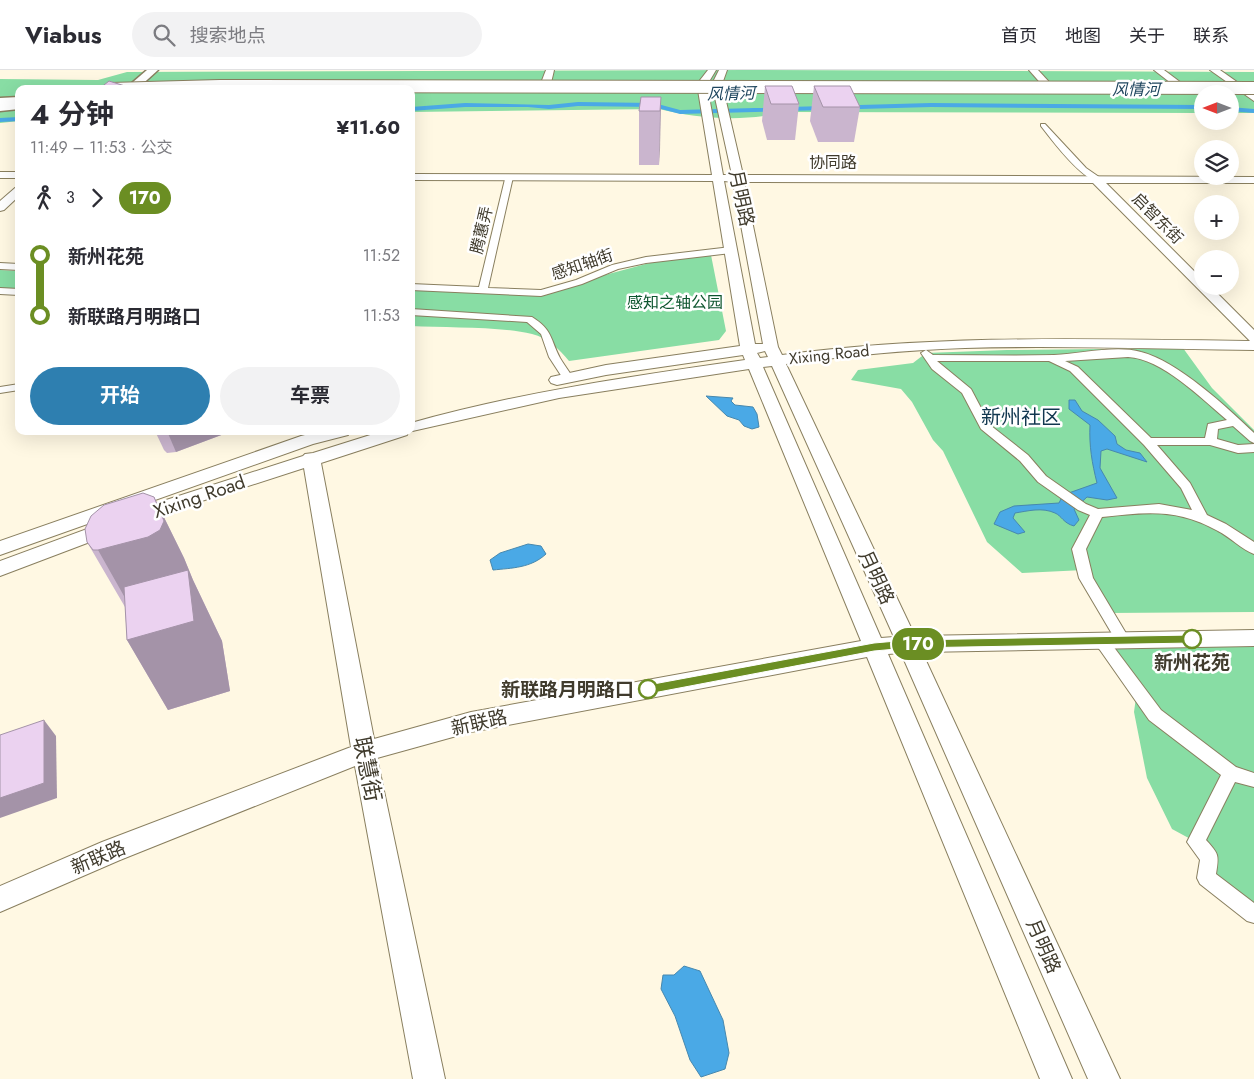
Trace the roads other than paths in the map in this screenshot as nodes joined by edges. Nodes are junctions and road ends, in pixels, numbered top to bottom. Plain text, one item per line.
1 (153, 70) edge
2 (165, 70) edge
3 (550, 70) edge
4 (712, 70) edge
5 (723, 70) edge
6 (1033, 70) edge
7 (1158, 70) edge
8 (1214, 70) edge
9 (1226, 70) edge
10 (546, 84) junction
11 (135, 85) edge
12 (148, 85) edge
13 (170, 85) edge
14 (201, 85) edge
15 (383, 85) edge
16 (1046, 85) junction
17 (1179, 85) junction
18 (1228, 85) edge
19 (1194, 86) edge
20 (703, 88) junction
21 (718, 88) junction
22 (1239, 90) edge
23 (415, 91) edge
24 (415, 91) edge
25 (1253, 91) edge
26 (1194, 94) edge
27 (15, 95) edge
28 (0, 97) edge
29 (15, 100) edge
30 (0, 101) edge
31 (15, 104) edge
32 (0, 106) edge
33 (1043, 125) dead end
34 (0, 175) edge
35 (15, 175) edge
36 (415, 177) edge
37 (509, 177) junction
38 (719, 178) junction
39 (738, 178) junction
40 (1096, 179) junction
41 (1254, 180) edge
42 (15, 184) edge
43 (15, 194) edge
44 (0, 197) edge
45 (0, 207) edge
46 (731, 250) junction
47 (0, 266) edge
48 (15, 267) edge
49 (415, 287) edge
50 (483, 290) junction
51 (0, 291) edge
52 (15, 292) edge
53 (415, 312) edge
54 (1253, 339) edge
55 (748, 348) junction
56 (926, 352) junction
57 (774, 353) junction
58 (1051, 358) junction
59 (754, 364) junction
60 (568, 378) junction
61 (15, 388) edge
62 (0, 390) edge
63 (415, 413) edge
64 (1237, 422) junction
65 (415, 427) edge
66 (330, 435) edge
67 (370, 435) edge
68 (1252, 435) edge
69 (1211, 441) junction
70 (1148, 442) junction
71 (307, 443) edge
72 (1254, 448) edge
73 (1097, 513) junction
74 (1202, 518) junction
75 (0, 548) edge
76 (1254, 549) edge
77 (0, 569) edge
78 (1254, 638) edge
79 (1098, 640) junction
80 (1123, 640) junction
81 (908, 644) junction
82 (874, 647) junction
83 (364, 752) junction
84 (1231, 774) junction
85 (1254, 780) edge
86 (0, 900) edge
87 (1254, 914) edge
88 (429, 1079) edge
89 (1056, 1079) edge
90 (1104, 1079) edge

1 - 11 main road
2 - 12 main road
3 - 10 street
4 - 20 street
5 - 21 street
6 - 16 street
7 - 17 street
8 - 18 street
9 - 25 street
10 - 13 highway, bridge
10 - 14 main road
10 - 15 highway, bridge
10 - 20 main road
10 - 25 highway, bridge
16 - 17 main road
16 - 21 main road
17 - 19 main road
20 - 21 main road
20 - 23 main road
20 - 38 street, 月明路
21 - 26 main road
21 - 39 street, 月明路
22 - 25 main road
24 - 25 highway, bridge
27 - 28 highway
29 - 30 main road
31 - 32 highway
33 - 40 street, 启智东街
34 - 35 street
36 - 37 street, 协同路
37 - 38 street, 协同路
37 - 50 street, 腾蕙弄
38 - 39 street, 协同路
38 - 46 street, 月明路
39 - 40 street, 协同路
39 - 57 street, 月明路
40 - 41 street, 协同路
40 - 54 street, 启智东街
42 - 44 street
43 - 45 street
46 - 50 street, 感知轴街
46 - 55 street, 月明路
47 - 48 street
49 - 50 street, 感知轴街
51 - 52 street
53 - 60 street
54 - 56 street, Xixing Road
54 - 57 street, Xixing Road
55 - 57 street, Xixing Road
55 - 59 street, 月明路
55 - 60 street, Xixing Road
56 - 57 street, Xixing Road
56 - 58 street
56 - 73 street
57 - 59 street, Xixing Road
57 - 81 street, 月明路
58 - 64 street
58 - 70 street
59 - 65 street, Xixing Road
59 - 82 street, 月明路
60 - 63 street, Xixing Road
61 - 62 street
64 - 68 street
64 - 69 street
66 - 71 street, Xixing Road
67 - 71 street, Xixing Road
69 - 70 street
69 - 72 street
70 - 74 street
71 - 75 street, Xixing Road
71 - 77 street, Xixing Road
71 - 83 street, 联慧街
73 - 74 street
73 - 80 street
74 - 76 street
78 - 80 street, 新联路
79 - 80 street, 新联路
79 - 81 street, 新联路
79 - 84 street
81 - 82 street, 新联路
81 - 90 street, 月明路
82 - 83 street, 新联路
82 - 89 street, 月明路
83 - 86 street, 新联路
83 - 88 street, 联慧街
84 - 85 street
84 - 87 street

